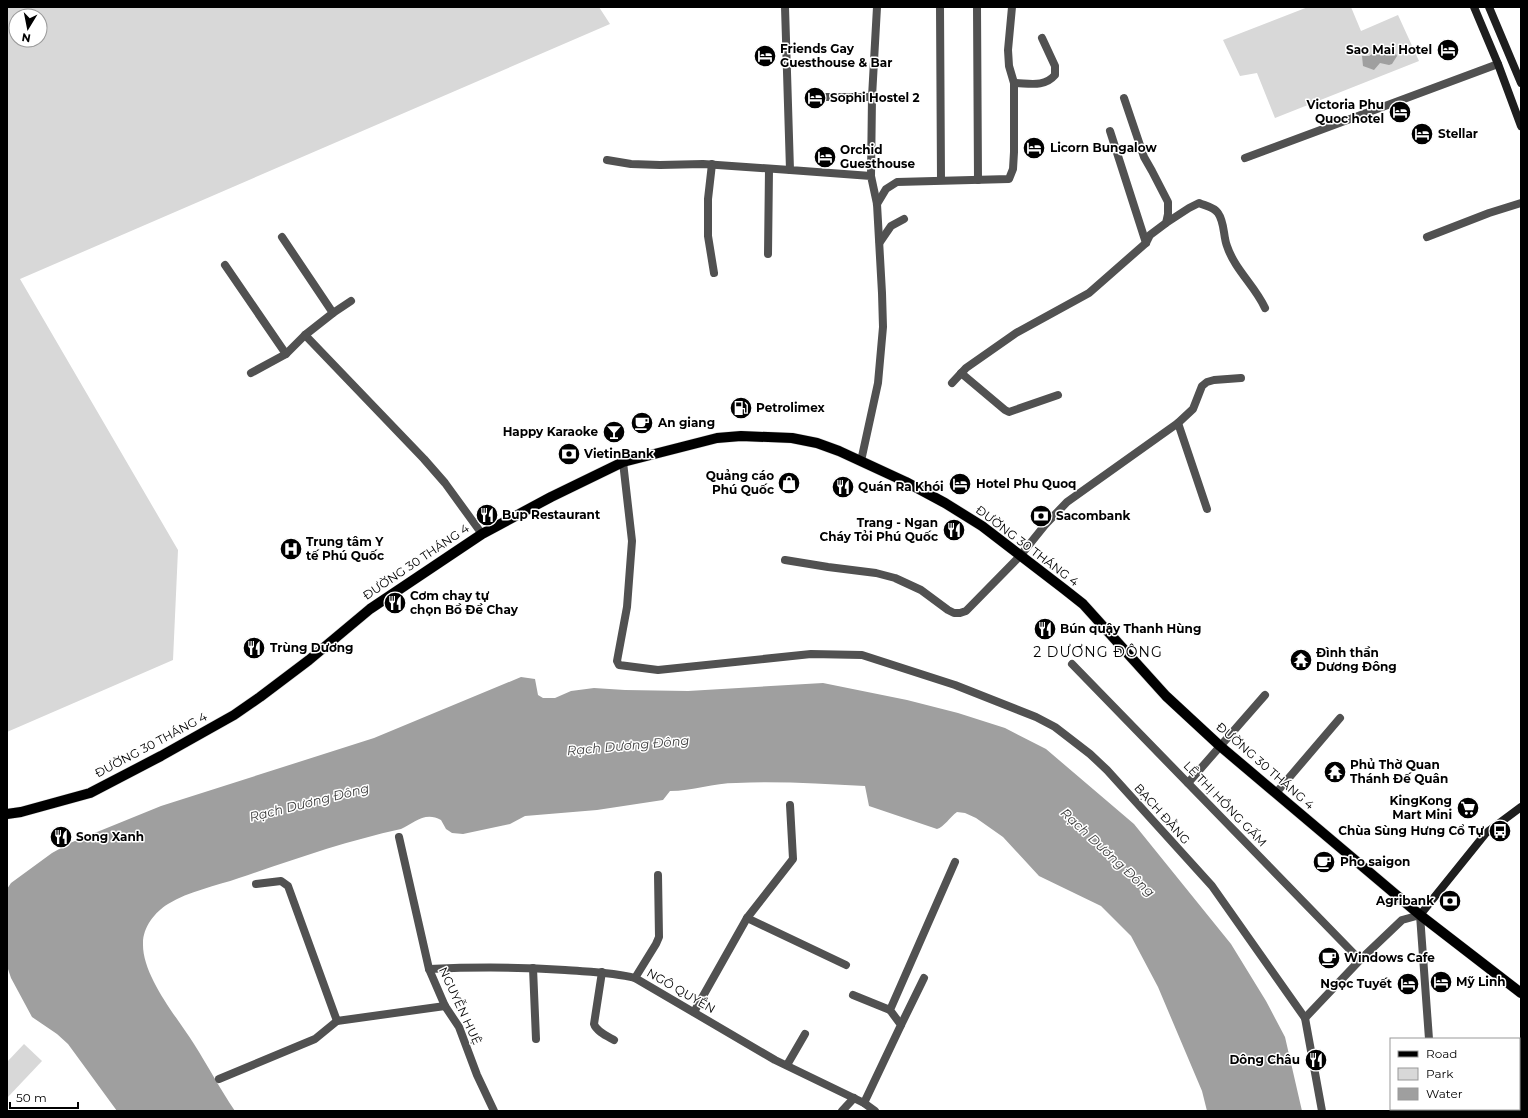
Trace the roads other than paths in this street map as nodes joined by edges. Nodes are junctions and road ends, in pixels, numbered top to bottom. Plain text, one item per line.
1 (785, 7) edge
2 (877, 7) edge
3 (940, 7) edge
4 (977, 7) edge
5 (1012, 7) edge
6 (1474, 7) edge
7 (1489, 7) edge
8 (1042, 38) dead end
9 (1498, 64) junction
10 (1519, 74) edge
11 (1503, 79) junction
12 (1014, 83) junction
13 (1521, 83) edge
14 (824, 97) dead end
15 (872, 97) junction
16 (1124, 98) dead end
17 (1521, 126) edge
18 (1110, 131) dead end
19 (1245, 158) dead end
20 (607, 160) dead end
21 (712, 164) junction
22 (769, 168) junction
23 (790, 170) junction
24 (871, 176) junction
25 (941, 180) junction
26 (978, 180) junction
27 (1521, 203) edge
28 (877, 204) junction
29 (904, 219) dead end
30 (1166, 223) junction
31 (282, 237) dead end
32 (1427, 237) dead end
33 (880, 242) junction
34 (1146, 243) junction
35 (768, 254) dead end
36 (225, 265) dead end
37 (714, 273) dead end
38 (351, 301) dead end
39 (1264, 308) dead end
40 (332, 313) junction
41 (305, 335) junction
42 (286, 354) junction
43 (251, 373) dead end
44 (961, 373) junction
45 (1241, 378) dead end
46 (952, 383) dead end
47 (1058, 395) dead end
48 (1178, 423) junction
49 (861, 461) junction
50 (623, 462) junction
51 (1207, 509) dead end
52 (482, 534) junction
53 (1020, 556) junction
54 (785, 560) dead end
55 (1072, 664) dead end
56 (1265, 694) dead end
57 (1340, 718) dead end
58 (1220, 746) junction
59 (1188, 783) junction
60 (1276, 793) junction
61 (790, 805) dead end
62 (1521, 807) edge
63 (7, 814) edge
64 (399, 837) dead end
65 (955, 862) dead end
66 (658, 875) dead end
67 (256, 884) dead end
68 (1420, 915) junction
69 (747, 918) junction
70 (1360, 960) junction
71 (846, 965) dead end
72 (533, 968) junction
73 (430, 969) junction
74 (602, 972) junction
75 (635, 978) junction
76 (924, 978) dead end
77 (1521, 993) edge
78 (853, 996) dead end
79 (445, 1006) junction
80 (890, 1010) junction
81 (694, 1012) junction
82 (1305, 1018) junction
83 (337, 1021) junction
84 (901, 1025) junction
85 (805, 1034) dead end
86 (1429, 1038) edge
87 (536, 1039) dead end
88 (614, 1040) dead end
89 (787, 1065) junction
90 (219, 1079) dead end
91 (854, 1098) junction
92 (864, 1103) junction
93 (494, 1111) edge
94 (842, 1111) edge
95 (874, 1111) edge
96 (1322, 1111) edge

1 - 23 street
2 - 15 street
3 - 25 street
4 - 26 street
5 - 12 street
6 - 9 main road
7 - 10 main road
8 - 12 street
9 - 11 main road
9 - 19 street
10 - 11 main road
10 - 13 main road
11 - 17 main road
12 - 26 street
14 - 15 street
15 - 24 street
16 - 30 street
18 - 34 street
20 - 21 street
21 - 22 street
21 - 37 street
22 - 23 street
22 - 35 street
23 - 24 street
24 - 28 street
25 - 26 street
25 - 28 street
27 - 32 street
28 - 33 street
29 - 33 street
30 - 34 street
30 - 39 street
31 - 40 street
33 - 49 street
34 - 44 street
36 - 42 street
38 - 40 street
40 - 41 street
41 - 42 street
41 - 52 street
42 - 43 street
44 - 46 street
44 - 47 street
45 - 48 street
48 - 51 street
48 - 53 street
49 - 50 main road, ĐƯỜNG 30 THÁNG 4
49 - 53 main road, ĐƯỜNG 30 THÁNG 4
50 - 52 main road, ĐƯỜNG 30 THÁNG 4
50 - 82 street, BẠCH ĐẰNG
52 - 63 main road, ĐƯỜNG 30 THÁNG 4
53 - 54 street
53 - 58 main road, ĐƯỜNG 30 THÁNG 4
55 - 59 street, LÊ THỊ HỒNG GẤM
56 - 58 street
57 - 60 street
58 - 59 street
58 - 60 main road, ĐƯỜNG 30 THÁNG 4
59 - 70 street, LÊ THỊ HỒNG GẤM
60 - 68 main road, ĐƯỜNG 30 THÁNG 4
61 - 69 street
62 - 68 main road
64 - 73 street, NGUYỄN HUỆ
65 - 80 street
66 - 75 street
67 - 83 street
68 - 70 street
68 - 77 main road, ĐƯỜNG 30 THÁNG 4
68 - 86 street
69 - 71 street
69 - 81 street
70 - 82 street
72 - 73 street, NGÔ QUYỀN
72 - 74 street, NGÔ QUYỀN
72 - 87 street
73 - 79 street, NGUYỄN HUỆ
74 - 75 street, NGÔ QUYỀN
74 - 88 street
75 - 81 street, NGÔ QUYỀN
76 - 84 street
78 - 80 street
79 - 83 street
79 - 93 street, NGUYỄN HUỆ
80 - 84 street
81 - 89 street, NGÔ QUYỀN
82 - 96 street, BẠCH ĐẰNG
83 - 90 street
84 - 92 street
85 - 89 street
89 - 91 street, NGÔ QUYỀN
91 - 92 street, NGÔ QUYỀN
91 - 94 street
92 - 95 street, NGÔ QUYỀN

